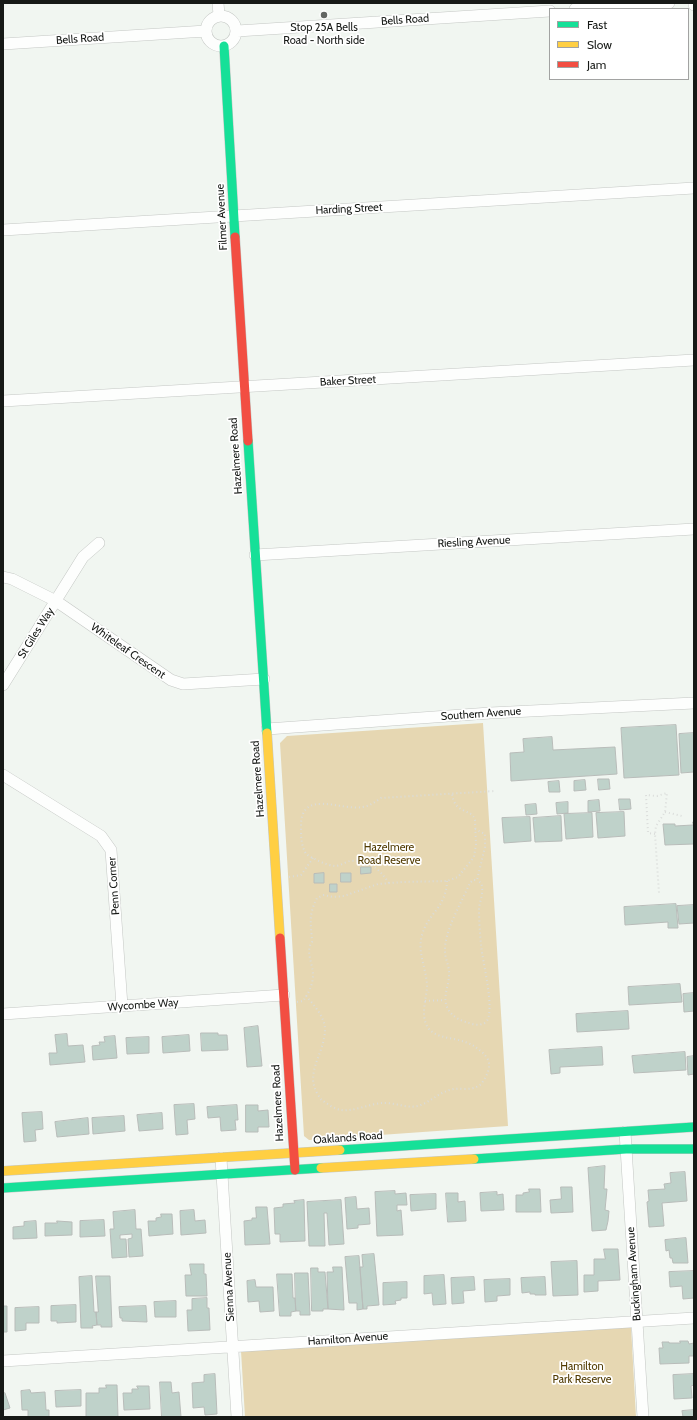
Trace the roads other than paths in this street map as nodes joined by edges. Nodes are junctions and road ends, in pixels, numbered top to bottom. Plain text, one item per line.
1 (218, 3) edge
2 (669, 3) edge
3 (591, 8) edge
4 (549, 11) edge
5 (219, 15) junction
6 (237, 30) junction
7 (206, 31) junction
8 (3, 44) edge
9 (224, 46) junction
10 (694, 188) edge
11 (234, 216) junction
12 (3, 230) edge
13 (694, 360) edge
14 (244, 387) junction
15 (3, 401) edge
16 (694, 529) edge
17 (99, 543) dead end
18 (255, 555) junction
19 (3, 577) edge
20 (56, 601) junction
21 (264, 679) junction
22 (3, 685) edge
23 (694, 703) edge
24 (267, 729) junction
25 (3, 775) edge
26 (284, 999) junction
27 (122, 1006) junction
28 (3, 1014) edge
29 (694, 1127) edge
30 (625, 1132) junction
31 (626, 1149) junction
32 (694, 1149) edge
33 (293, 1153) junction
34 (221, 1158) junction
35 (295, 1170) junction
36 (3, 1171) edge
37 (223, 1175) junction
38 (3, 1188) edge
39 (694, 1318) edge
40 (637, 1321) junction
41 (233, 1346) junction
42 (3, 1361) edge
43 (237, 1417) edge
44 (643, 1417) edge

1 - 5 street
2 - 3 street
4 - 6 street, Bells Road
5 - 6 street
5 - 7 street
6 - 9 street
7 - 8 street, Bells Road
7 - 9 street
9 - 11 main road, Filmer Avenue
10 - 11 street, Harding Street
11 - 12 street, Harding Street
11 - 14 main road, Filmer Avenue
13 - 14 street, Baker Street
14 - 15 street, Baker Street
14 - 18 main road, Hazelmere Road
16 - 18 street, Riesling Avenue
17 - 20 street, St Giles Way
18 - 21 main road, Hazelmere Road
19 - 20 street, Whiteleaf Crescent
20 - 21 street, Whiteleaf Crescent
20 - 22 street, St Giles Way
21 - 24 main road, Hazelmere Road
23 - 24 street, Southern Avenue
24 - 26 main road, Hazelmere Road
25 - 27 street, Penn Corner
26 - 27 street, Wycombe Way
26 - 33 main road, Hazelmere Road
27 - 28 street, Wycombe Way
29 - 30 main road, Oaklands Road
30 - 31 street, Buckingham Avenue
30 - 33 main road, Oaklands Road
31 - 32 main road
31 - 35 main road
31 - 40 street, Buckingham Avenue
33 - 34 main road, Oaklands Road
33 - 35 main road, Hazelmere Road
34 - 36 main road, Oaklands Road
34 - 37 street, Sienna Avenue
35 - 37 main road
37 - 38 main road
37 - 41 street, Sienna Avenue
39 - 40 street, Hamilton Avenue
40 - 41 street, Hamilton Avenue
40 - 44 street, Buckingham Avenue
41 - 42 street, Hamilton Avenue
41 - 43 street, Sienna Avenue

